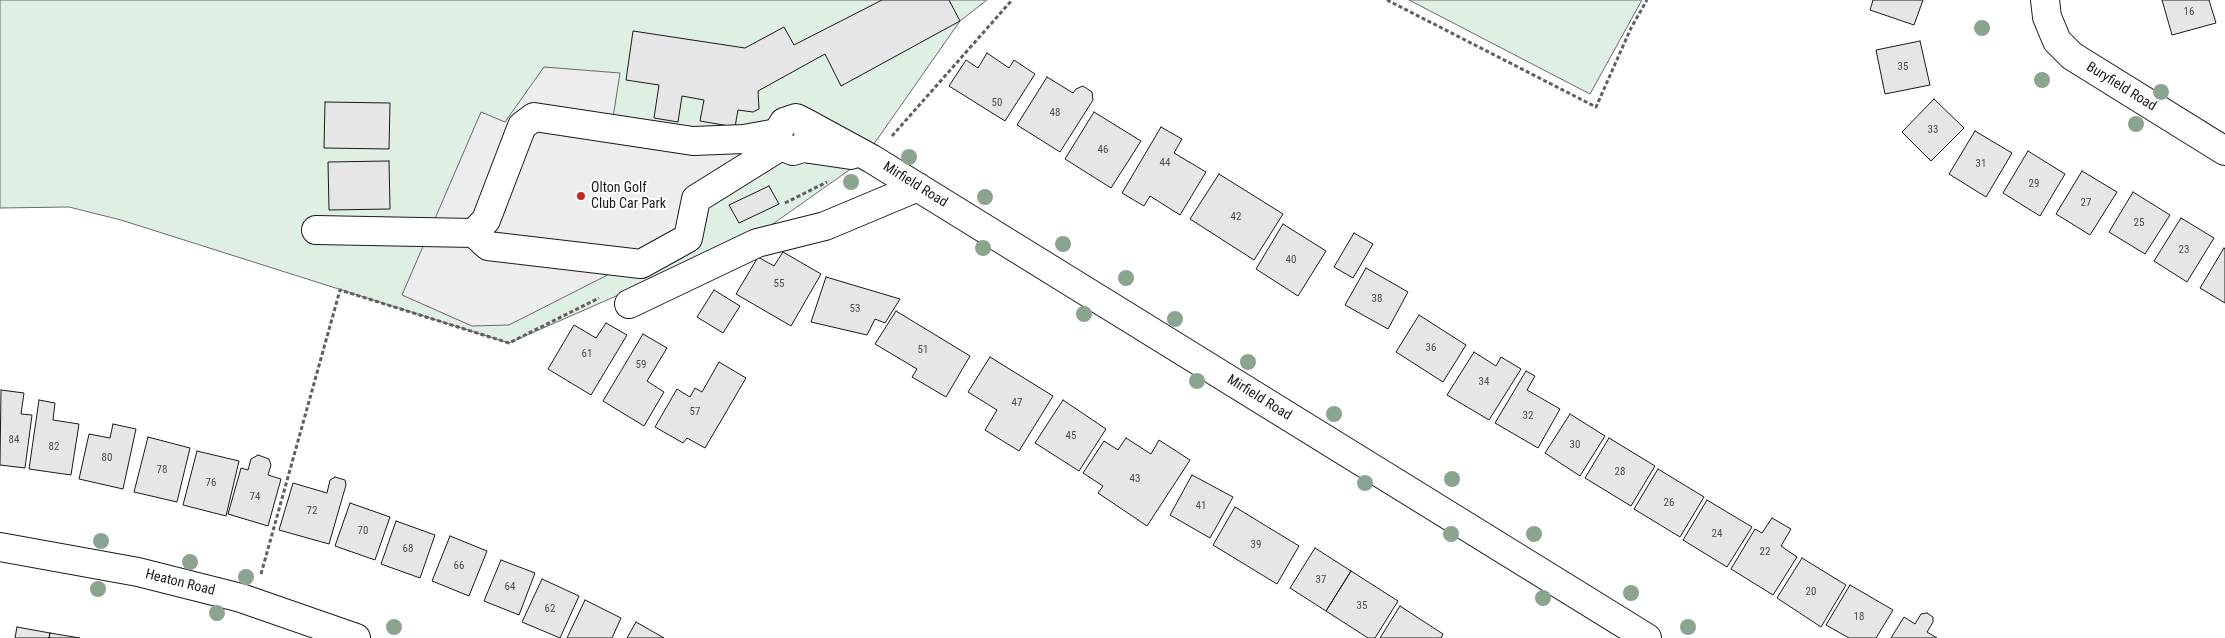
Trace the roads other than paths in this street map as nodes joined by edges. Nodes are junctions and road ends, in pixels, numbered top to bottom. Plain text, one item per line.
1 (2044, 0) edge
2 (792, 138) junction
3 (2225, 151) edge
4 (918, 187) junction
5 (316, 230) dead end
6 (474, 233) junction
7 (618, 299) road end
8 (0, 547) edge
9 (356, 638) edge
10 (1647, 638) edge

1 - 3 street, Buryfield Road
2 - 4 street, Mirfield Road
2 - 6 street
2 - 6 street
4 - 7 street
4 - 10 street, Mirfield Road
5 - 6 street
8 - 9 street, Heaton Road

